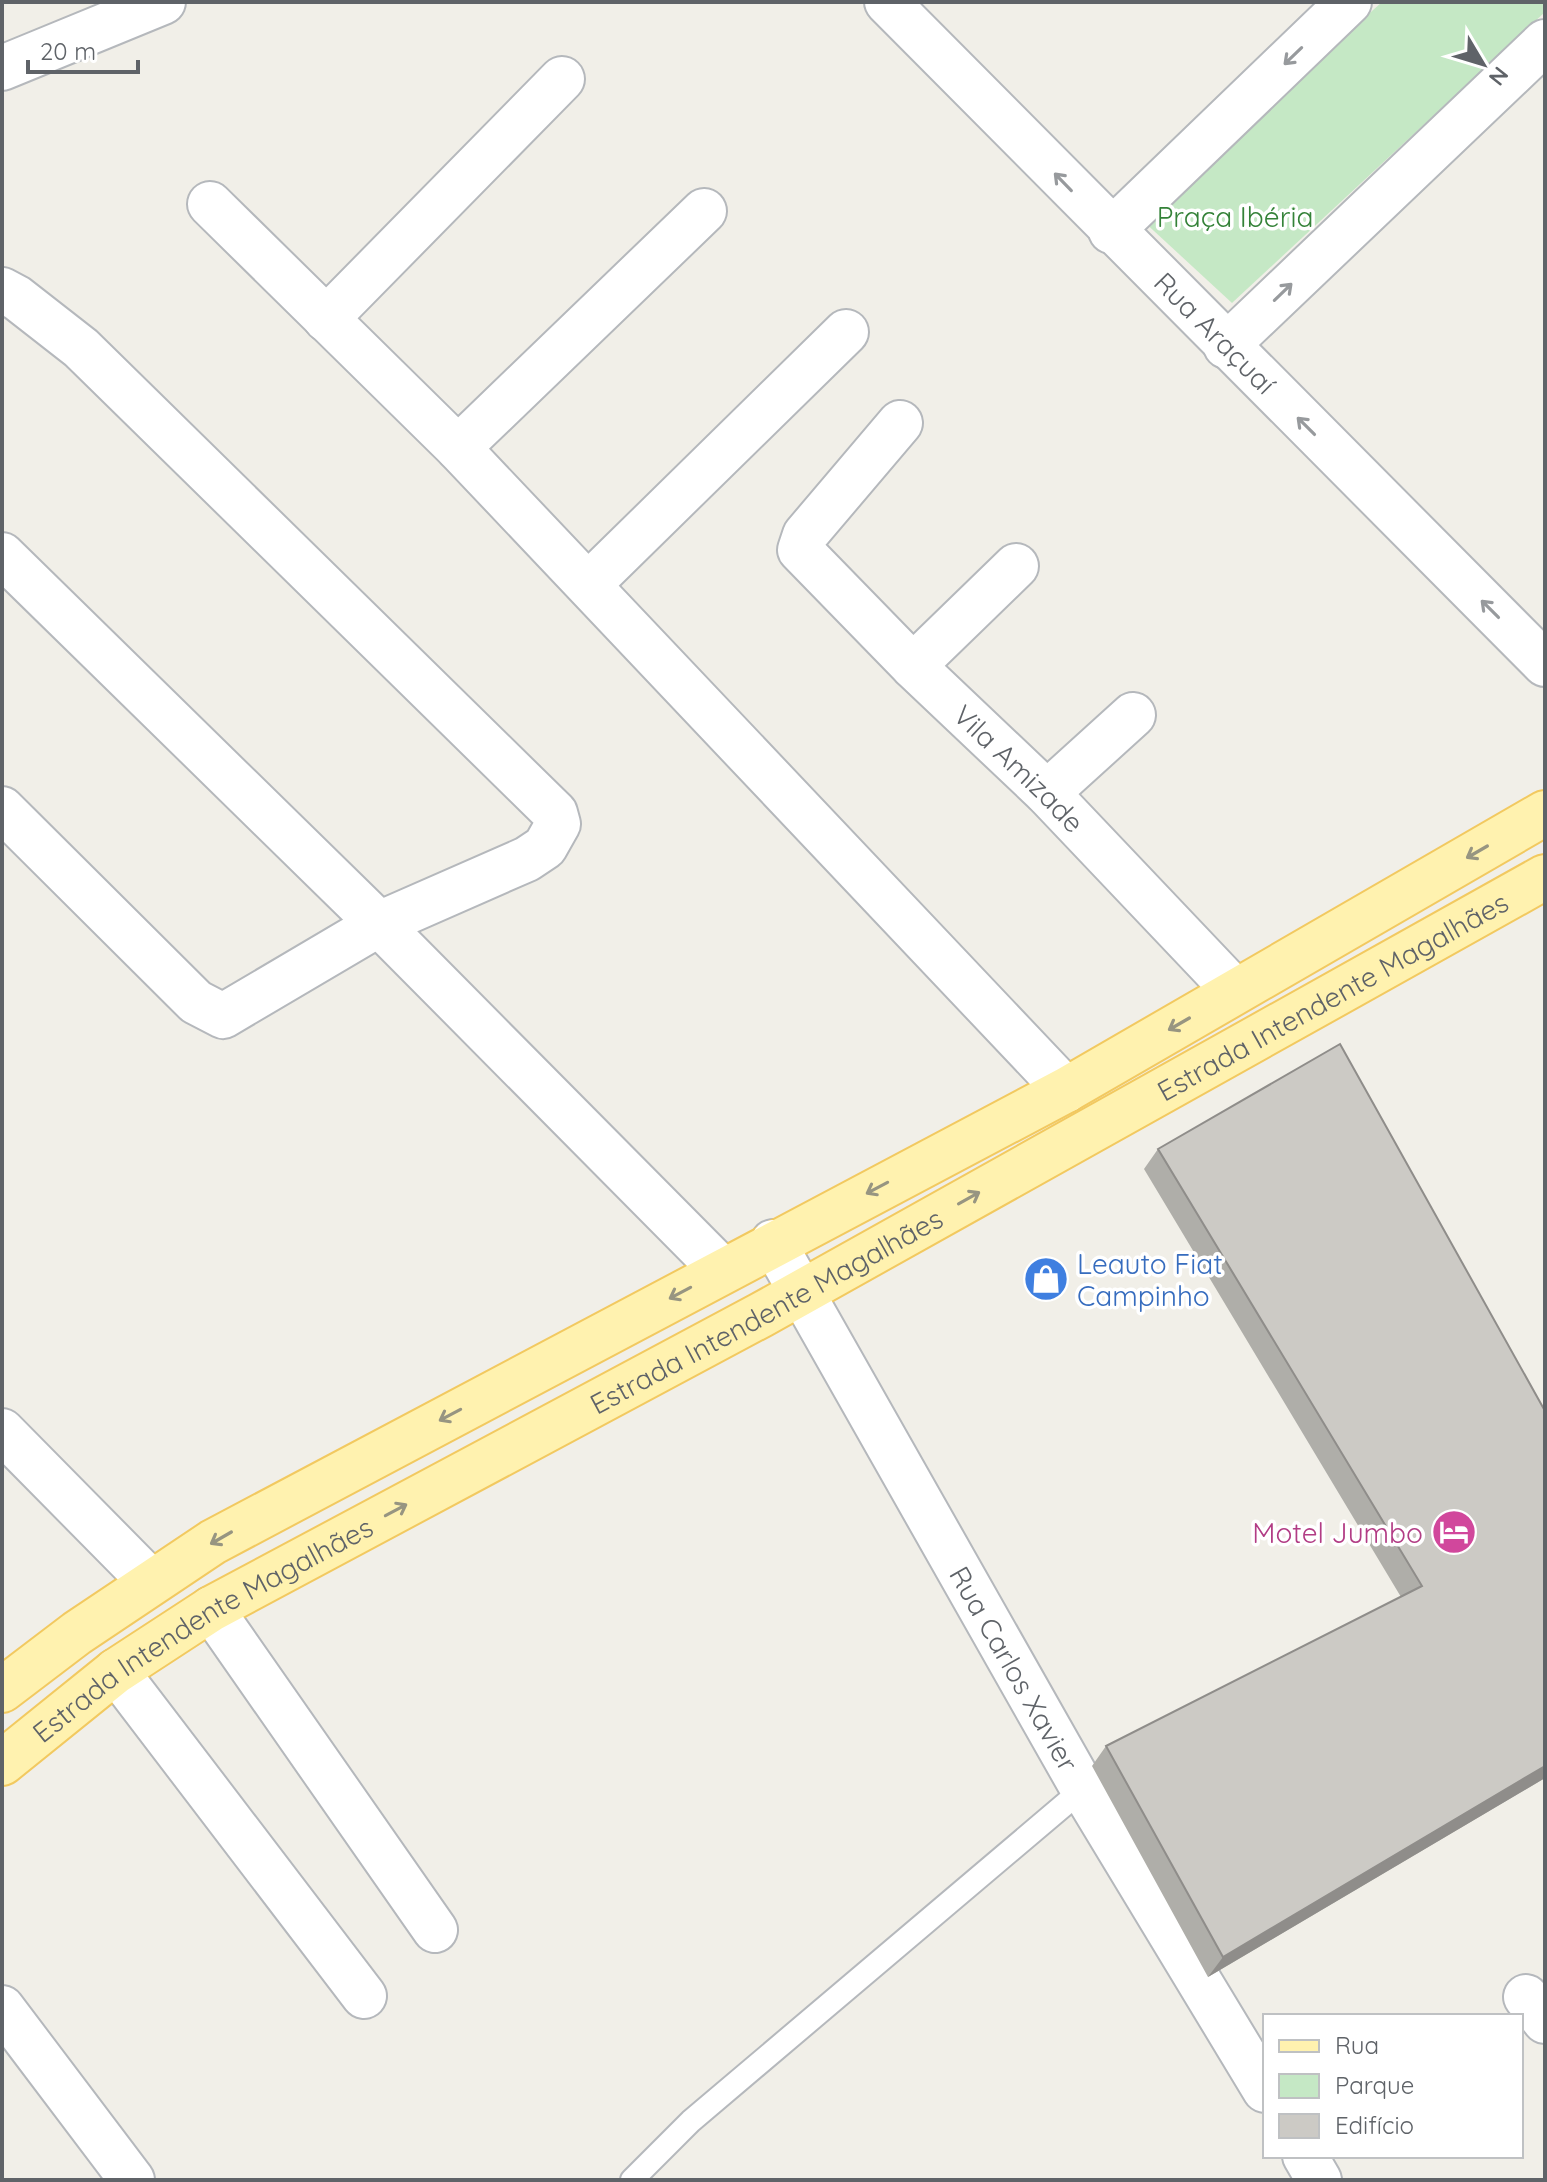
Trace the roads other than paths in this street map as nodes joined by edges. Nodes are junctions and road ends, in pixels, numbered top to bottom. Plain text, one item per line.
1 (163, 2) edge
2 (887, 2) edge
3 (1349, 2) edge
4 (1545, 42) edge
5 (2, 68) edge
6 (562, 79) dead end
7 (210, 204) dead end
8 (704, 211) dead end
9 (1111, 231) junction
10 (2, 290) edge
11 (326, 319) junction
12 (846, 332) dead end
13 (1226, 346) junction
14 (900, 423) dead end
15 (458, 448) junction
16 (2, 555) edge
17 (1016, 566) dead end
18 (589, 584) junction
19 (1545, 664) edge
20 (913, 666) junction
21 (1133, 715) dead end
22 (1047, 793) junction
23 (2, 809) edge
24 (1545, 813) edge
25 (1545, 877) edge
26 (379, 924) junction
27 (1235, 991) junction
28 (1066, 1090) junction
29 (773, 1242) junction
30 (723, 1271) junction
31 (801, 1292) junction
32 (2, 1431) edge
33 (151, 1582) junction
34 (211, 1609) junction
35 (116, 1671) junction
36 (2, 1690) edge
37 (2, 1763) edge
38 (1083, 1789) junction
39 (435, 1930) dead end
40 (364, 1996) dead end
41 (2, 2008) edge
42 (1263, 2087) edge
43 (1306, 2158) edge
44 (132, 2180) edge
45 (632, 2180) edge
46 (1319, 2180) edge

1 - 5 street
9 -> 2 street, Rua Araçuaí
3 -> 9 street
13 -> 4 street
6 - 11 street
7 - 11 street
8 - 15 street
9 - 13 street, Rua Araçuaí
10 - 26 street
11 - 15 street
12 - 18 street
19 -> 13 street, Rua Araçuaí
14 - 20 street, Vila Amizade
15 - 18 street
16 - 26 street
17 - 20 street
18 - 28 street
20 - 22 street, Vila Amizade
21 - 22 street
22 - 27 street, Vila Amizade
23 - 26 street
24 -> 27 main road, Estrada Intendente Magalhães
31 -> 25 main road, Estrada Intendente Magalhães
26 - 30 street
27 -> 28 main road, Estrada Intendente Magalhães
28 -> 29 main road, Estrada Intendente Magalhães
29 - 30 main road, Estrada Intendente Magalhães
29 - 31 street, Rua Carlos Xavier
30 -> 33 main road, Estrada Intendente Magalhães
34 -> 31 main road, Estrada Intendente Magalhães
31 - 38 street, Rua Carlos Xavier
32 - 33 street
33 - 36 main road, Estrada Intendente Magalhães
34 - 35 main road, Estrada Intendente Magalhães
34 - 39 street
35 - 37 main road, Estrada Intendente Magalhães
35 - 40 street
38 - 42 street, Rua Carlos Xavier
38 - 45 lane
41 - 44 street
43 - 46 street

